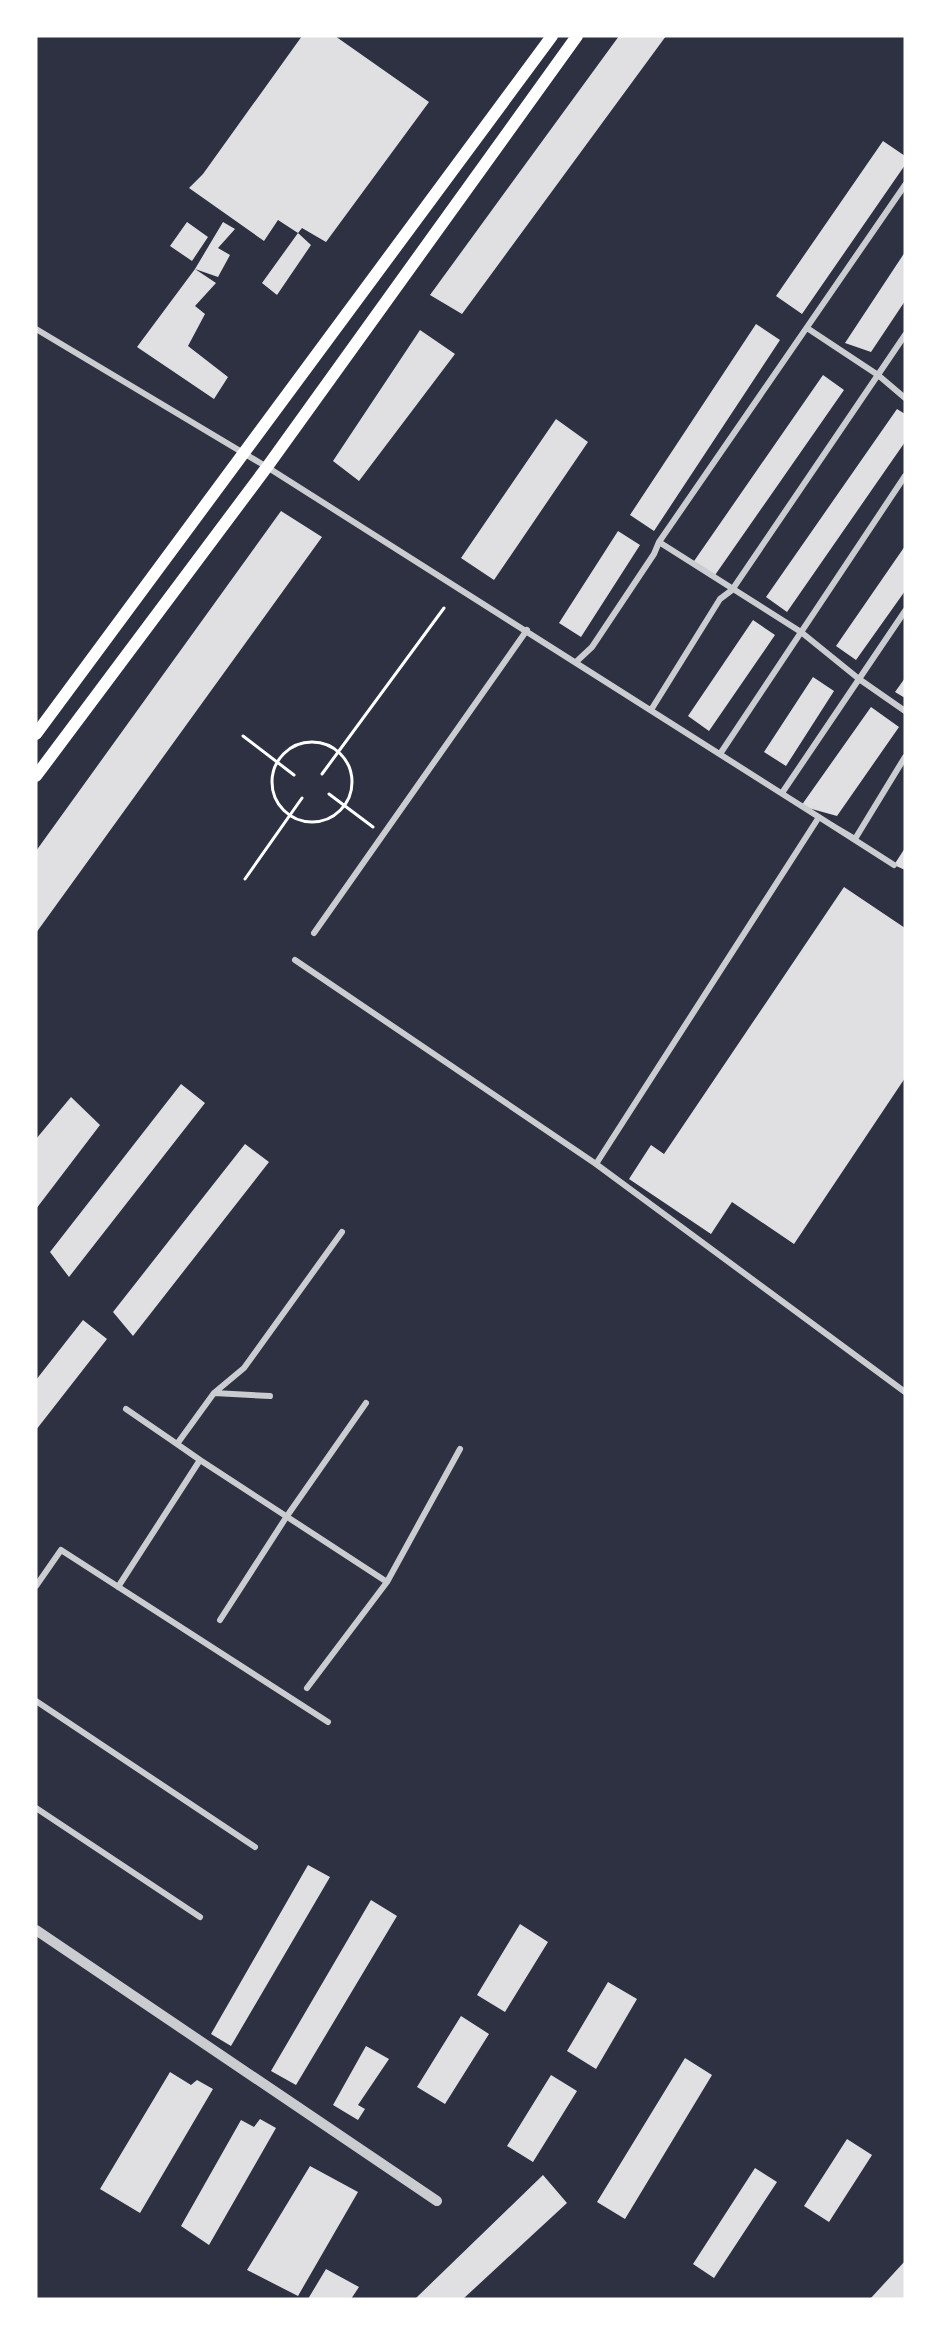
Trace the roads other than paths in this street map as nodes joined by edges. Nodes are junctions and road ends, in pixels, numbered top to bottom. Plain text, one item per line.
1 (552, 36) edge
2 (577, 36) edge
3 (905, 185) edge
4 (807, 328) junction
5 (36, 329) edge
6 (905, 335) edge
7 (878, 375) junction
8 (905, 398) edge
9 (246, 454) junction
10 (267, 467) junction
11 (905, 476) edge
12 (659, 543) junction
13 (732, 590) junction
14 (905, 611) edge
15 (527, 630) junction
16 (801, 632) junction
17 (576, 662) junction
18 (859, 680) junction
19 (651, 710) junction
20 (905, 711) edge
21 (36, 734) edge
22 (720, 754) junction
23 (905, 757) edge
24 (36, 776) edge
25 (782, 793) junction
26 (819, 817) junction
27 (833, 826) junction
28 (894, 864) dead end
29 (314, 933) dead end
30 (295, 960) dead end
31 (596, 1164) junction
32 (342, 1232) dead end
33 (905, 1392) edge
34 (214, 1393) junction
35 (270, 1396) dead end
36 (366, 1403) dead end
37 (126, 1409) dead end
38 (177, 1444) junction
39 (460, 1449) dead end
40 (200, 1460) junction
41 (287, 1516) junction
42 (387, 1582) junction
43 (36, 1586) edge
44 (118, 1587) junction
45 (220, 1620) dead end
46 (307, 1688) dead end
47 (36, 1701) edge
48 (328, 1722) dead end
49 (36, 1808) edge
50 (255, 1847) dead end
51 (200, 1917) dead end
52 (36, 1930) edge
53 (437, 2201) dead end

1 - 9 main road
2 - 10 main road
3 - 4 street
4 - 7 street
4 - 12 street
5 - 9 street
6 - 7 street
7 - 8 street
7 - 13 street
9 - 10 street
9 - 21 main road
10 - 15 street
10 - 24 main road
11 - 16 street
12 - 13 street
12 - 17 street
13 - 16 street
13 - 19 street
14 - 18 street
15 - 17 street
15 - 29 street
16 - 18 street
16 - 22 street
17 - 19 street
18 - 20 street
18 - 25 street
19 - 22 street
22 - 25 street
23 - 27 street
25 - 26 street
26 - 27 street
26 - 31 street
27 - 28 street
30 - 31 street
31 - 33 street
32 - 34 street
34 - 35 street
34 - 38 street
36 - 41 street
37 - 38 street
38 - 40 street
39 - 42 street
40 - 41 street
40 - 44 street
41 - 42 street
41 - 45 street
42 - 46 street
43 - 44 street
44 - 48 street
47 - 50 street
49 - 51 street
52 - 53 street

